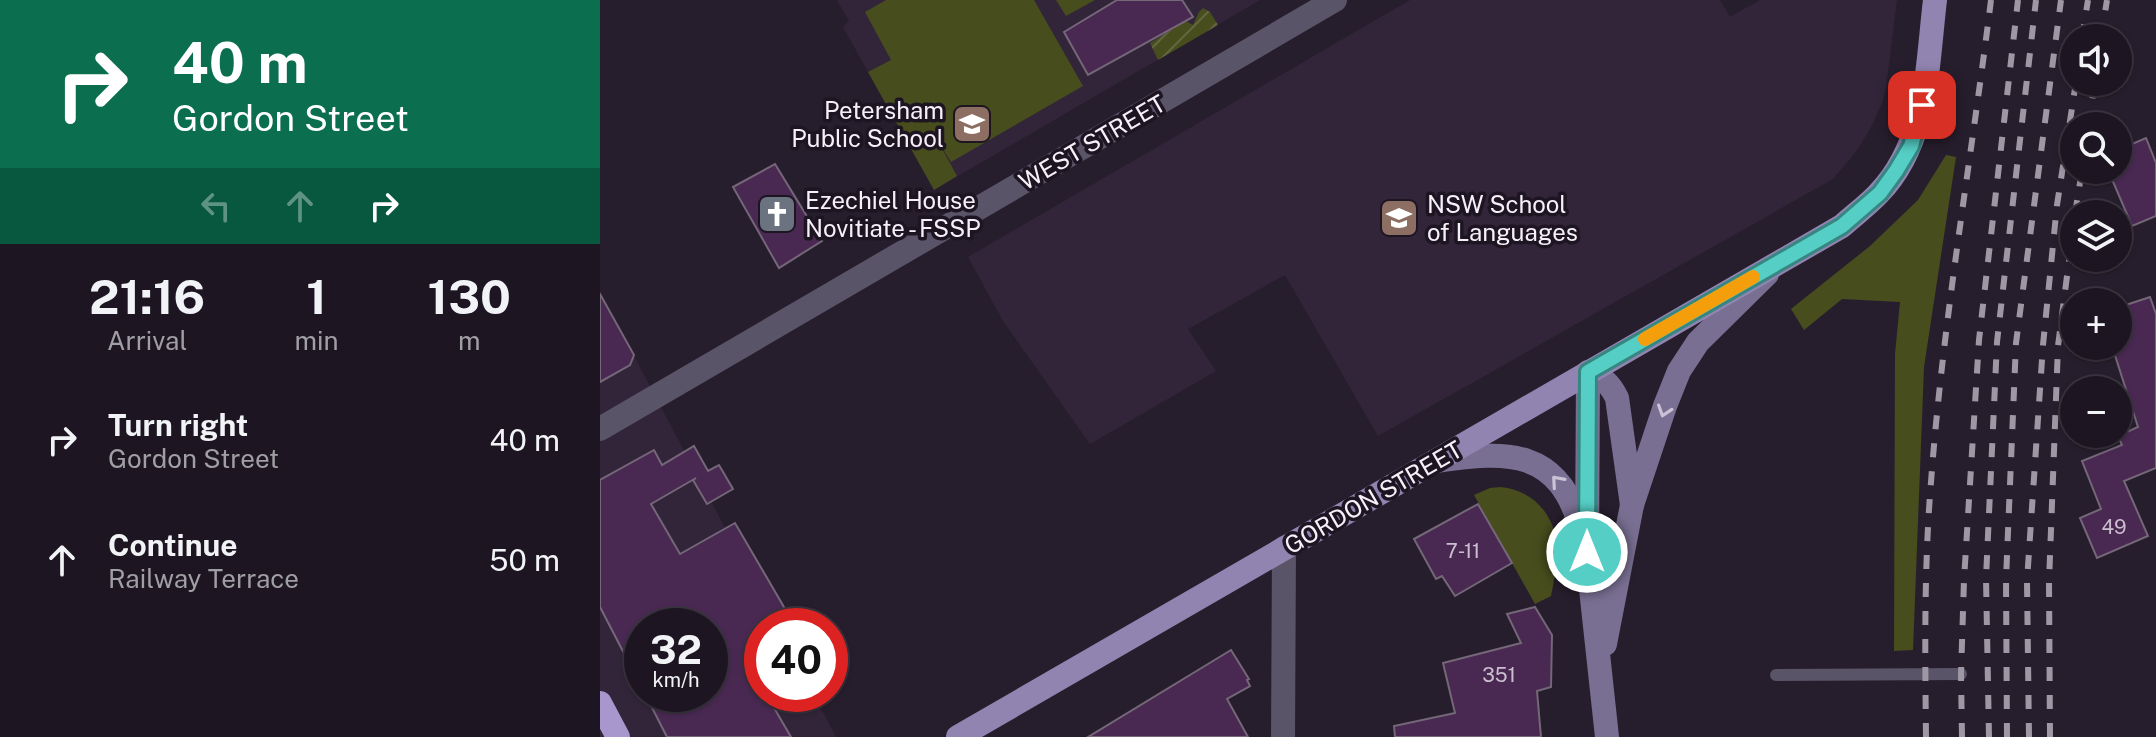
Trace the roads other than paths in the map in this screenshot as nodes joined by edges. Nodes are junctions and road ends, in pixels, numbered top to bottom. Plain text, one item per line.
1 (1335, 0) edge
2 (1935, 0) edge
3 (1788, 257) junction
4 (1588, 372) junction
5 (600, 429) edge
6 (1435, 462) junction
7 (1632, 505) junction
8 (1284, 548) junction
9 (1587, 552) junction
10 (1601, 666) junction
11 (1961, 674) dead end
12 (1776, 675) dead end
13 (600, 703) edge
14 (618, 736) edge
15 (611, 737) edge
16 (958, 737) edge
17 (1283, 737) edge
18 (1607, 737) edge

1 - 5 street, WEST STREET
2 - 3 main road, GORDON STREET
3 - 4 main road, GORDON STREET
3 -> 7 street
4 - 6 main road, GORDON STREET
4 - 7 street
4 - 9 street
6 - 8 main road, GORDON STREET
9 -> 6 street
7 - 10 street
8 - 16 main road, GORDON STREET
8 - 17 street
9 - 10 street
10 - 18 street
11 - 12 lane
13 - 14 highway
14 - 15 street

